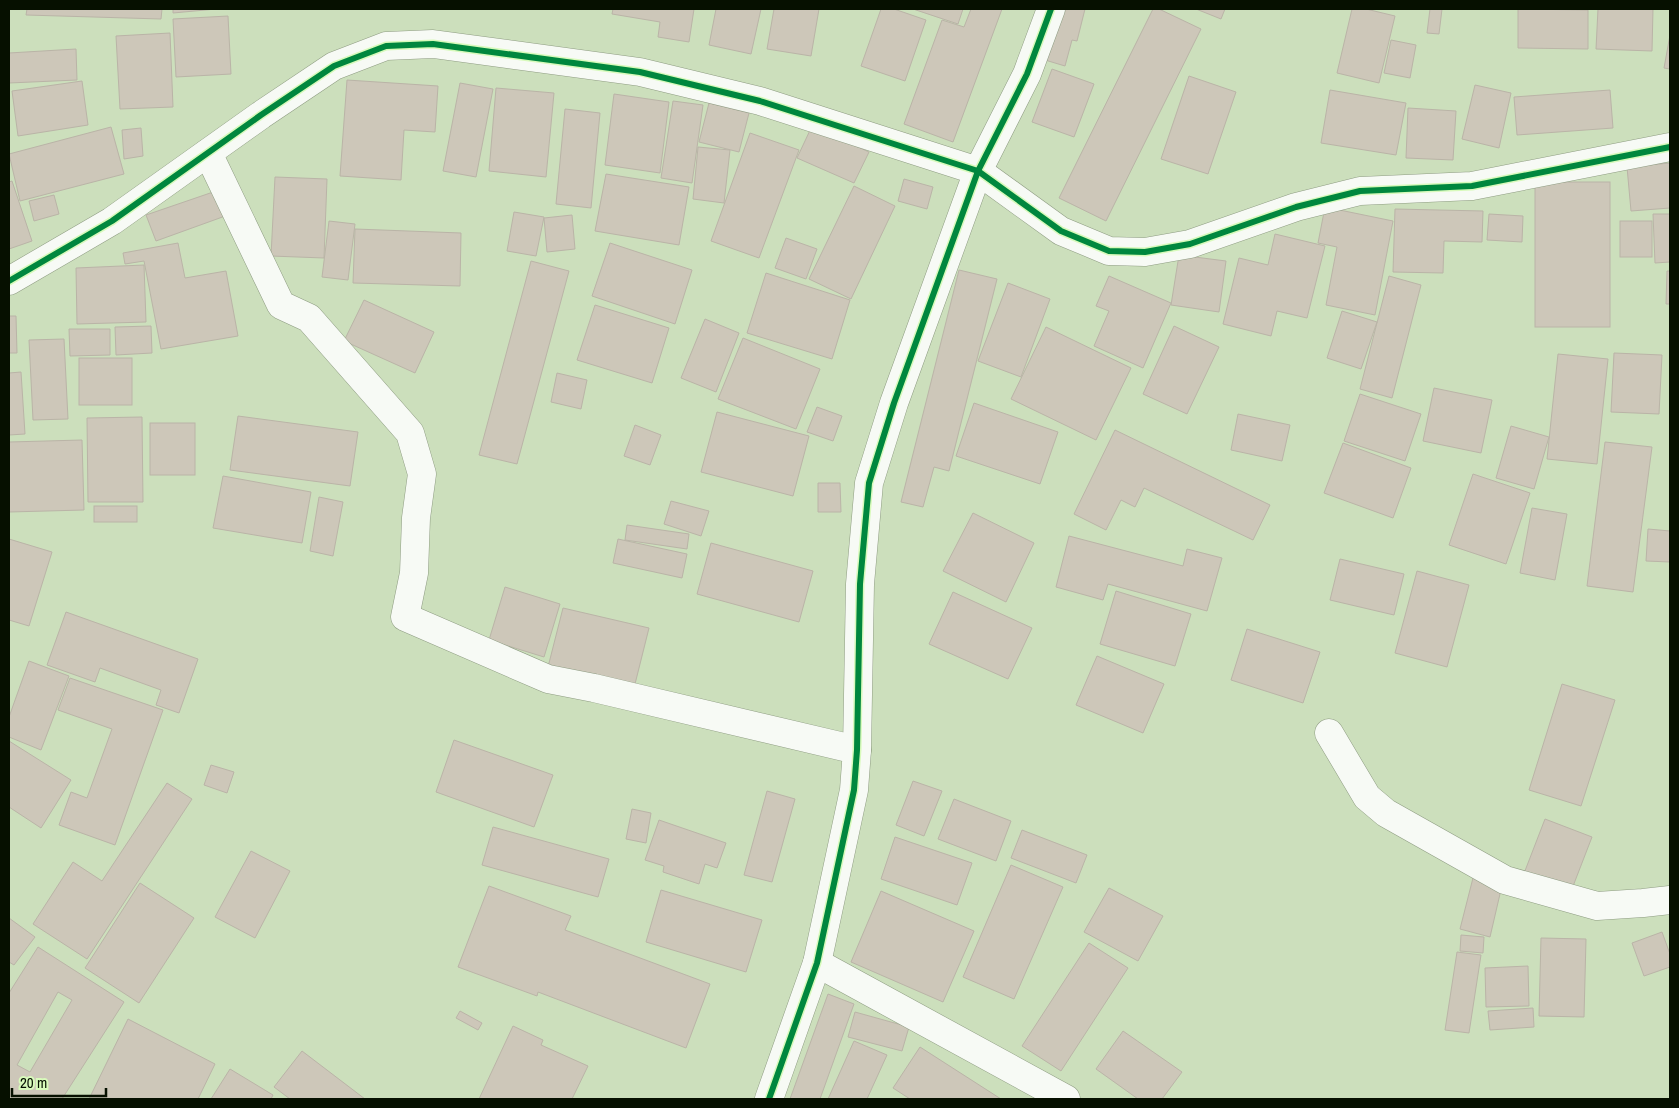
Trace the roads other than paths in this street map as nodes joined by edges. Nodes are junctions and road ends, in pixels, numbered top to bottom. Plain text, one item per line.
1 (1051, 9) edge
2 (1670, 147) edge
3 (208, 153) junction
4 (978, 171) junction
5 (9, 281) edge
6 (1329, 733) dead end
7 (857, 750) junction
8 (1670, 900) edge
9 (817, 963) junction
10 (770, 1099) edge
11 (1066, 1099) edge

1 - 4 street
2 - 4 street
3 - 4 street
3 - 5 street
3 - 7 street
4 - 7 street
6 - 8 street
7 - 9 street
9 - 10 street
9 - 11 street

